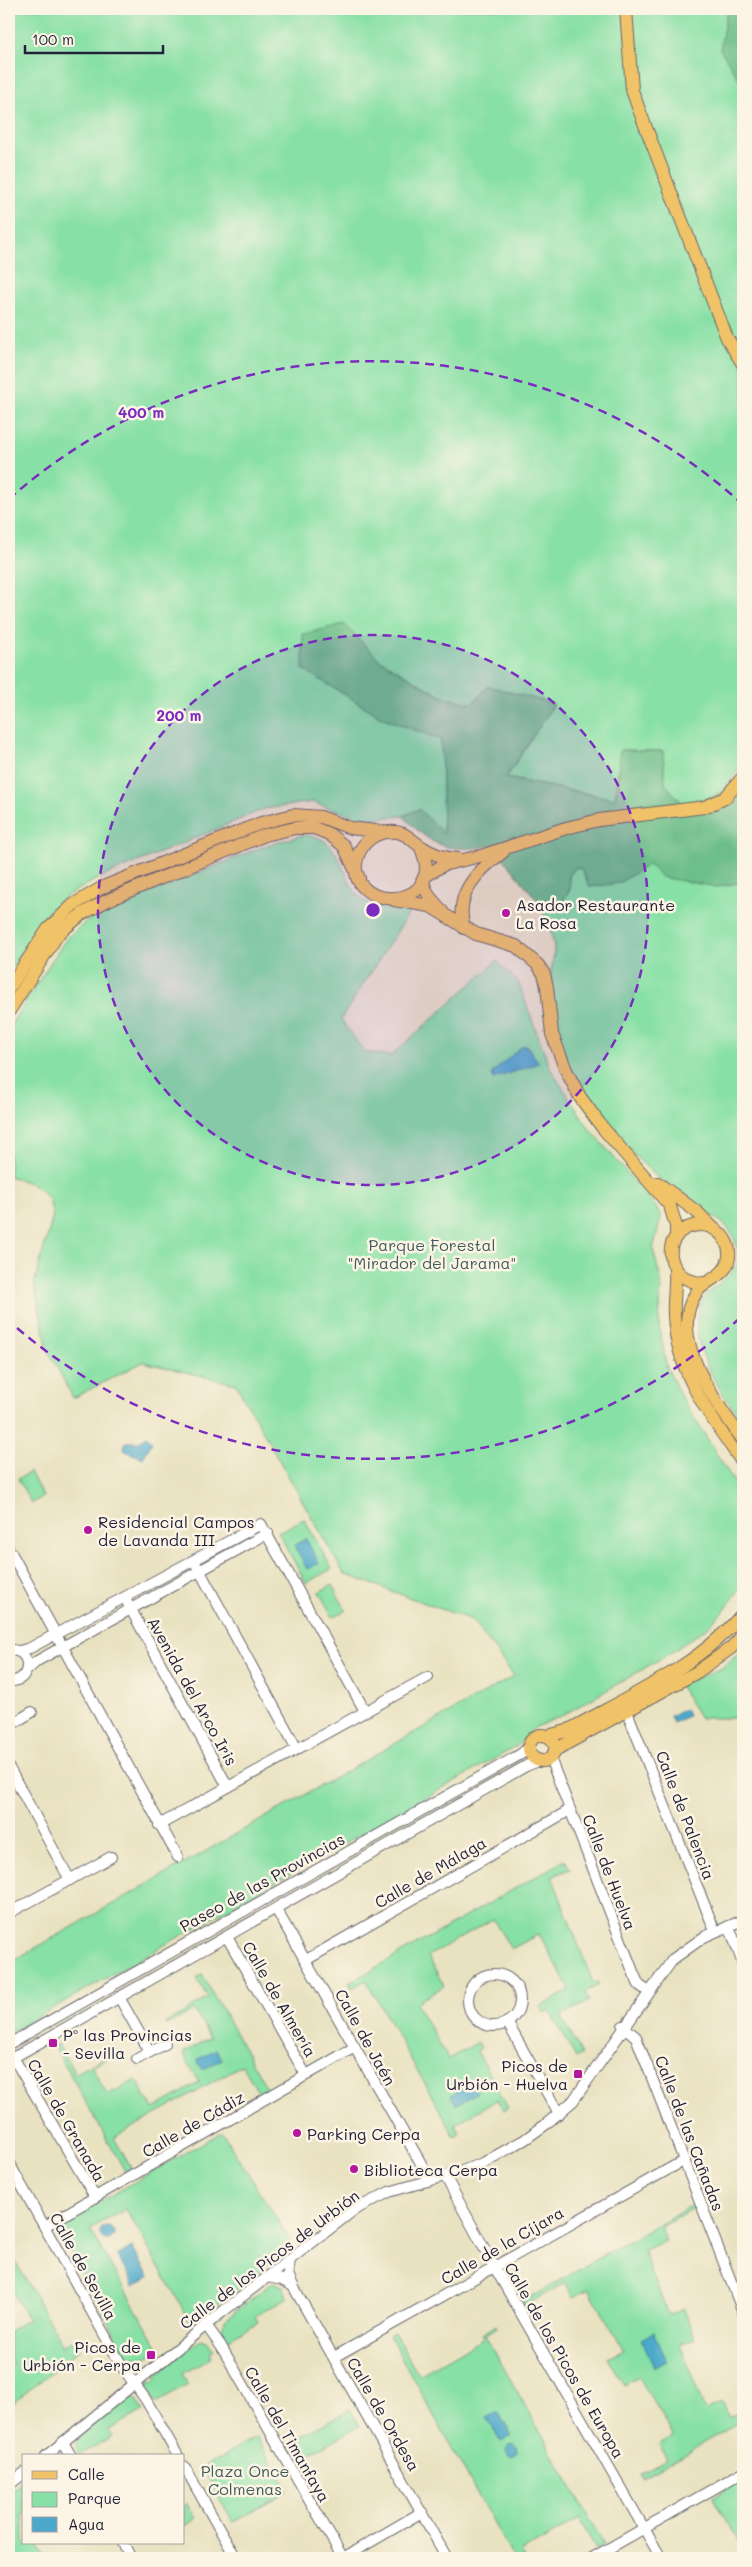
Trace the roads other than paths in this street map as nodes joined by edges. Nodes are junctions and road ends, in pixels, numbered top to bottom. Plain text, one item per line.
1 (626, 9) edge
2 (743, 364) edge
3 (743, 777) edge
4 (384, 832) junction
5 (518, 844) junction
6 (420, 846) junction
7 (470, 858) junction
8 (359, 878) junction
9 (423, 879) junction
10 (394, 900) junction
11 (446, 915) junction
12 (464, 928) junction
13 (9, 988) edge
14 (9, 1011) edge
15 (638, 1169) junction
16 (712, 1227) junction
17 (676, 1237) junction
18 (675, 1270) junction
19 (706, 1283) junction
20 (743, 1440) edge
21 (743, 1463) edge
22 (268, 1534) junction
23 (9, 1549) edge
24 (193, 1559) junction
25 (200, 1571) junction
26 (125, 1597) junction
27 (131, 1609) junction
28 (743, 1613) edge
29 (56, 1634) junction
30 (743, 1635) edge
31 (63, 1648) junction
32 (14, 1651) edge
33 (28, 1670) junction
34 (428, 1677) dead end
35 (9, 1681) edge
36 (626, 1709) junction
37 (365, 1711) junction
38 (32, 1712) dead end
39 (9, 1726) edge
40 (546, 1736) junction
41 (530, 1746) junction
42 (297, 1749) junction
43 (548, 1756) junction
44 (9, 1768) edge
45 (228, 1787) junction
46 (570, 1810) junction
47 (160, 1825) junction
48 (111, 1857) dead end
49 (178, 1857) dead end
50 (70, 1880) junction
51 (276, 1909) junction
52 (9, 1913) edge
53 (743, 1920) edge
54 (729, 1926) junction
55 (716, 1931) junction
56 (227, 1937) junction
57 (306, 1960) junction
58 (743, 1964) edge
59 (649, 1992) junction
60 (119, 1997) junction
61 (507, 2022) junction
62 (623, 2026) junction
63 (9, 2044) edge
64 (165, 2044) dead end
65 (355, 2047) junction
66 (150, 2052) junction
67 (11, 2058) edge
68 (137, 2059) dead end
69 (306, 2076) junction
70 (559, 2114) junction
71 (685, 2160) junction
72 (9, 2163) edge
73 (445, 2176) junction
74 (428, 2181) junction
75 (95, 2198) junction
76 (45, 2226) junction
77 (290, 2260) junction
78 (494, 2267) junction
79 (268, 2277) junction
80 (293, 2286) junction
81 (743, 2312) edge
82 (206, 2325) junction
83 (334, 2357) junction
84 (134, 2384) junction
85 (63, 2442) junction
86 (48, 2454) edge
87 (70, 2454) edge
88 (177, 2454) edge
89 (185, 2468) edge
90 (743, 2472) edge
91 (22, 2475) edge
92 (9, 2485) edge
93 (422, 2512) junction
94 (644, 2528) junction
95 (124, 2544) edge
96 (131, 2558) edge
97 (236, 2558) edge
98 (343, 2558) edge
99 (448, 2558) edge
100 (592, 2558) edge
101 (661, 2558) edge

1 - 2 main road
3 - 5 main road
4 - 6 main road
4 - 8 main road
4 - 13 main road
5 - 7 main road
5 - 12 main road
6 - 7 main road
6 - 9 main road
7 - 9 main road
8 - 10 main road
8 - 14 main road
9 - 10 main road
9 - 11 main road
10 - 11 main road
11 - 12 main road
12 - 15 main road
15 - 16 main road
15 - 17 main road
16 - 17 main road
16 - 19 main road
17 - 18 main road
18 - 19 main road
18 - 21 main road
19 - 20 main road
22 - 24 street
22 - 25 street, Avenida del Arco Iris
22 - 37 street
23 - 29 street
24 - 25 street
24 - 26 street
25 - 27 street, Avenida del Arco Iris
25 - 42 street
26 - 27 street, Avenida del Arco Iris
26 - 29 street
27 - 31 street, Avenida del Arco Iris
27 - 45 street, Avenida del Arco Iris
28 - 40 main road
29 - 31 street
29 - 32 street
30 - 36 main road, Paseo de las Provincias
31 - 33 street, Avenida del Arco Iris
31 - 47 street
32 - 33 street
33 - 35 street, Avenida del Arco Iris
34 - 37 street, Avenida del Arco Iris
36 - 43 main road, Paseo de las Provincias
36 - 55 street, Calle de Palencia
37 - 42 street, Avenida del Arco Iris
38 - 39 street
40 - 41 main road
40 - 43 main road
41 - 43 main road
41 - 63 street, Paseo de las Provincias
42 - 45 street, Avenida del Arco Iris
43 - 46 street, Calle de Huelva
43 - 51 street, Paseo de las Provincias
44 - 50 street
45 - 47 street, Avenida del Arco Iris
46 - 57 street, Calle de Málaga
46 - 59 street, Calle de Huelva
47 - 49 street
48 - 50 street
50 - 52 street
51 - 56 street, Paseo de las Provincias
51 - 57 street, Calle de Jaén
53 - 54 street, Calle de los Picos de Urbión
54 - 55 street, Calle de los Picos de Urbión
54 - 58 street
55 - 59 street, Calle de los Picos de Urbión
56 - 60 street, Paseo de las Provincias
56 - 69 street, Calle de Almería
57 - 65 street, Calle de Jaén
59 - 62 street, Calle de los Picos de Urbión
60 - 66 street
60 - 67 street, Paseo de las Provincias
61 - 61 street
61 - 70 street
62 - 70 street, Calle de los Picos de Urbión
62 - 71 street, Calle de las Cañadas
64 - 66 street
65 - 69 street, Calle de Cádiz
65 - 74 street, Calle de Jaén
66 - 68 street
67 - 75 street, Calle de Granada
69 - 75 street, Calle de Cádiz
70 - 73 street, Calle de los Picos de Urbión
71 - 78 street, Calle de la Cíjara
71 - 81 street, Calle de las Cañadas
72 - 76 street, Calle de Sevilla
73 - 74 street, Calle de los Picos de Urbión
73 - 78 street, Calle de los Picos de Europa
74 - 77 street, Calle de los Picos de Urbión
75 - 76 street, Calle de Cádiz
76 - 84 street, Calle de Sevilla
77 - 79 street, Calle de los Picos de Urbión
77 - 80 street, Calle de Ordesa
78 - 83 street, Calle de la Cíjara
78 - 94 street, Calle de los Picos de Europa
79 - 80 street
79 - 82 street, Calle de los Picos de Urbión
80 - 83 street, Calle de Ordesa
82 - 84 street, Calle de los Picos de Urbión
82 - 98 street, Calle del Timanfaya
83 - 93 street, Calle de Ordesa
84 - 85 street, Calle de los Picos de Urbión
84 - 88 street, Calle de Sevilla
85 - 86 street, Calle de los Picos de Urbión
85 - 87 street
89 - 97 street
90 - 94 street
91 - 92 street
93 - 98 street
93 - 99 street, Calle de Ordesa
94 - 100 street
94 - 101 street, Calle de los Picos de Europa
95 - 96 street

